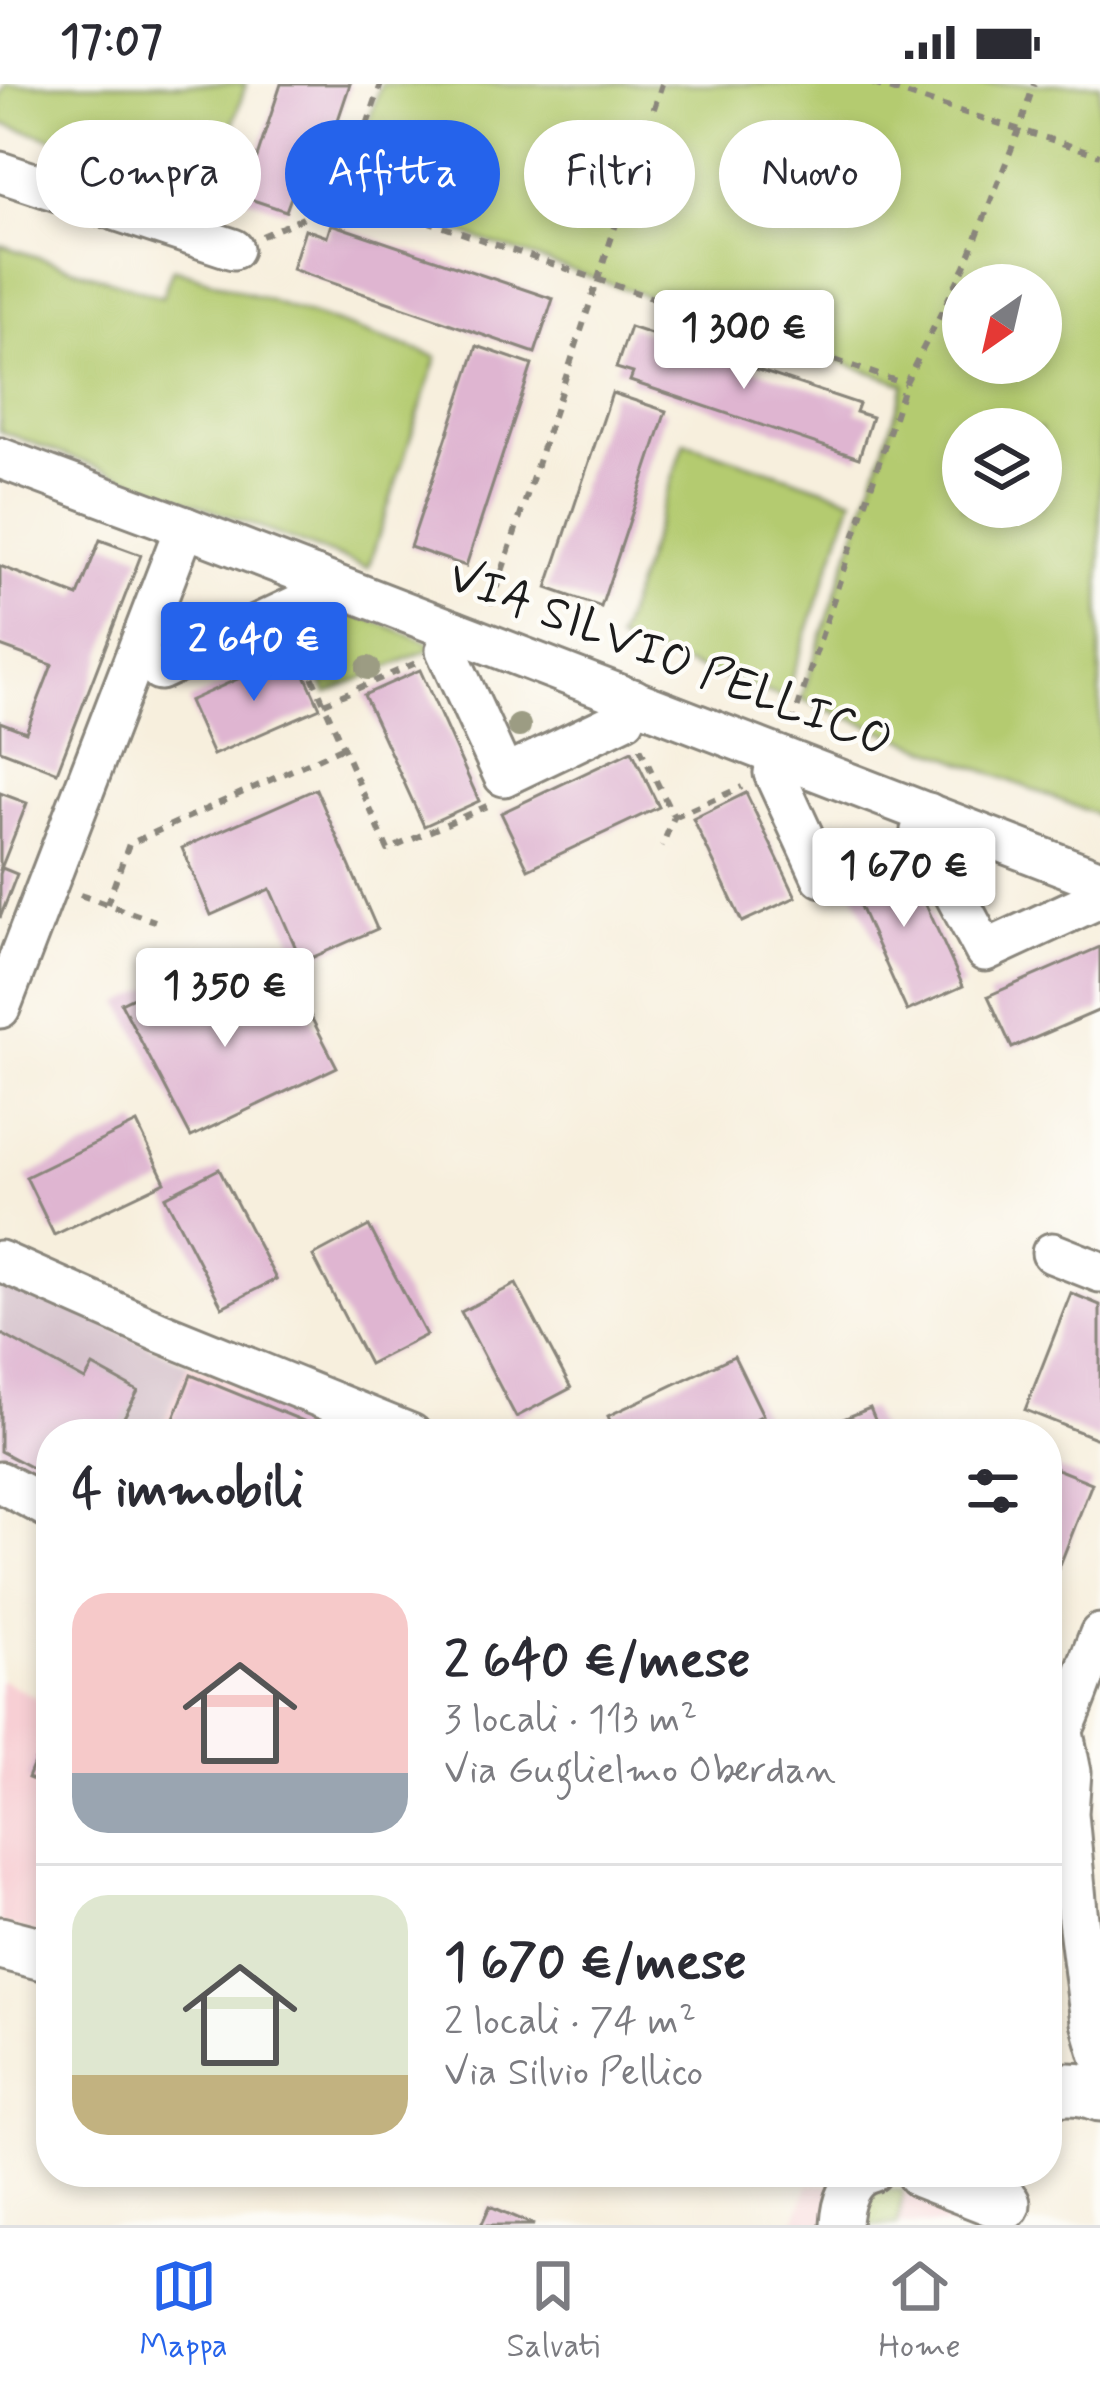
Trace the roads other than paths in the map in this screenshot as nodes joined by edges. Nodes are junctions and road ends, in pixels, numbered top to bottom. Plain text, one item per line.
1 (0, 172) edge
2 (233, 249) road end
3 (0, 458) edge
4 (185, 527) junction
5 (315, 577) junction
6 (460, 640) junction
7 (160, 670) dead end
8 (629, 709) junction
9 (777, 765) junction
10 (925, 822) junction
11 (822, 877) road end
12 (1100, 884) edge
13 (0, 1008) edge
14 (1052, 1253) dead end
15 (0, 1261) edge
16 (1100, 1272) edge
17 (374, 1419) edge
18 (0, 1482) edge
19 (36, 1501) edge
20 (1100, 1634) edge
21 (1062, 1687) edge
22 (1062, 1757) edge
23 (0, 1943) edge
24 (36, 1952) edge
25 (1100, 2053) edge
26 (1062, 2088) edge
27 (1100, 2095) edge
28 (852, 2187) edge
29 (968, 2187) edge
30 (1007, 2200) edge
31 (841, 2225) edge

1 - 2 street
3 - 4 street, VIA SILVIO PELLICO
4 - 5 street, VIA SILVIO PELLICO
4 - 13 street
5 - 6 street, VIA SILVIO PELLICO
5 - 7 street
6 - 8 street, VIA SILVIO PELLICO
6 - 8 street
8 - 9 street, VIA SILVIO PELLICO
9 - 10 street, VIA SILVIO PELLICO
9 - 11 street
10 - 12 street, VIA SILVIO PELLICO
10 - 12 street
14 - 16 street
15 - 17 street
18 - 19 street
20 - 21 street
22 - 25 street
23 - 24 main road
26 - 27 main road
28 - 31 street
29 - 30 main road

